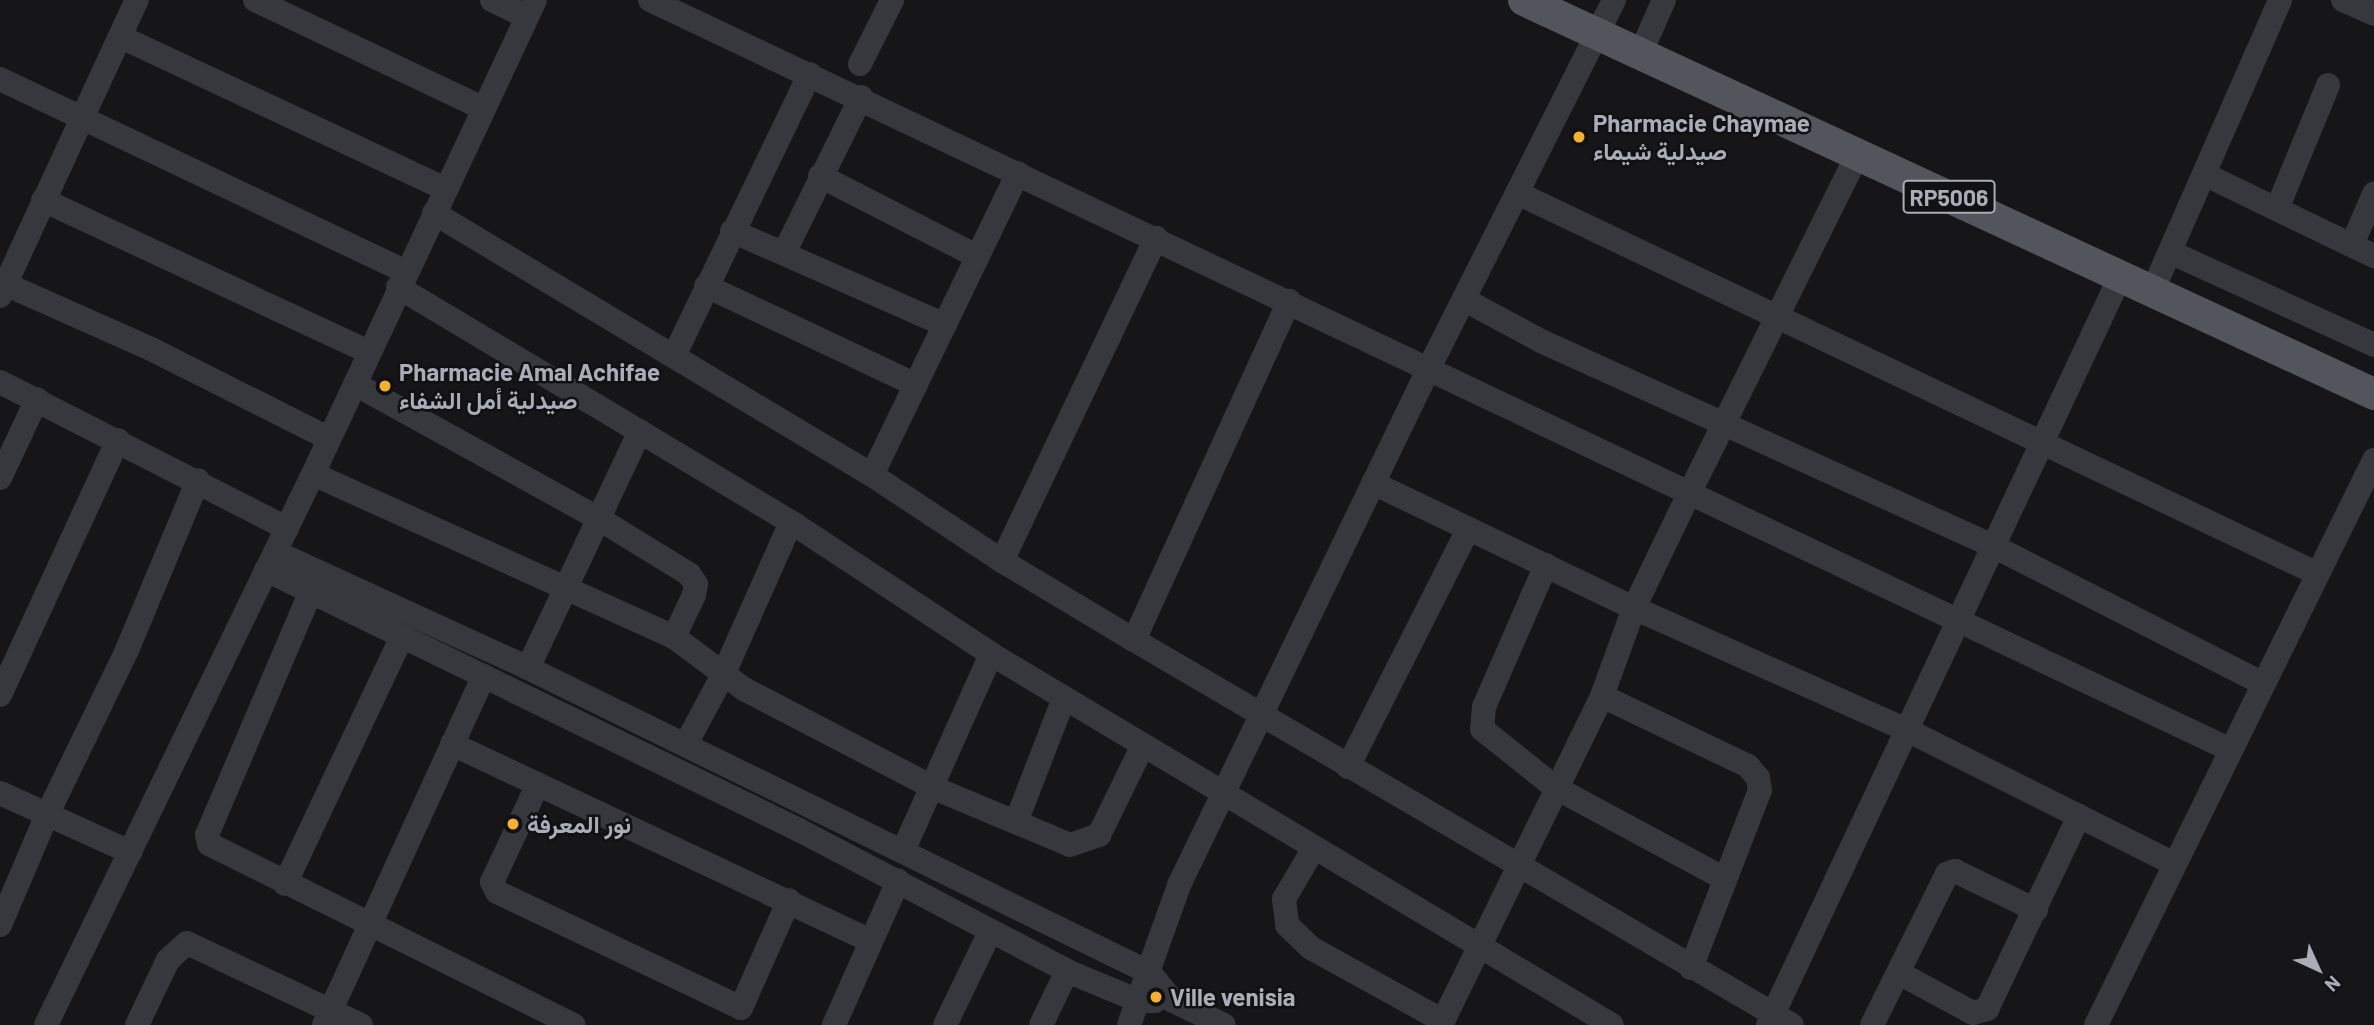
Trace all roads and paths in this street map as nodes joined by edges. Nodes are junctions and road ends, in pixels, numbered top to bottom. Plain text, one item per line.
1 (137, 0) edge
2 (256, 0) edge
3 (492, 0) edge
4 (650, 0) edge
5 (892, 0) edge
6 (1524, 0) edge
7 (1614, 0) edge
8 (1664, 0) edge
9 (2280, 0) edge
10 (2343, 0) edge
11 (531, 8) edge
12 (2374, 14) edge
13 (1594, 33) junction
14 (121, 37) junction
15 (1640, 54) junction
16 (860, 64) dead end
17 (810, 75) junction
18 (0, 79) edge
19 (2329, 85) dead end
20 (861, 97) junction
21 (482, 107) junction
22 (80, 118) junction
23 (1858, 154) junction
24 (1018, 173) junction
25 (2204, 174) junction
26 (820, 176) junction
27 (444, 188) junction
28 (1517, 193) junction
29 (2374, 194) edge
30 (43, 200) junction
31 (2277, 209) junction
32 (434, 213) junction
33 (733, 231) junction
34 (1156, 238) junction
35 (2363, 250) edge
36 (2170, 252) junction
37 (784, 253) junction
38 (976, 256) junction
39 (2120, 277) junction
40 (401, 279) junction
41 (706, 286) junction
42 (3, 290) edge
43 (2152, 292) junction
44 (1465, 300) junction
45 (1289, 301) junction
46 (1776, 317) junction
47 (945, 325) junction
48 (2374, 345) edge
49 (367, 351) junction
50 (674, 356) junction
51 (1429, 368) junction
52 (0, 382) edge
53 (355, 384) junction
54 (916, 385) junction
55 (2374, 394) edge
56 (37, 399) junction
57 (1724, 426) junction
58 (640, 431) junction
59 (328, 438) junction
60 (118, 440) junction
61 (2042, 441) junction
62 (2374, 460) edge
63 (313, 474) junction
64 (872, 475) junction
65 (0, 478) edge
66 (198, 480) junction
67 (1373, 482) junction
68 (1688, 496) junction
69 (596, 517) junction
70 (791, 522) junction
71 (287, 527) junction
72 (1468, 528) junction
73 (1993, 546) junction
74 (271, 561) junction
75 (1002, 561) junction
76 (1546, 565) junction
77 (2316, 573) junction
78 (565, 585) junction
79 (311, 591) junction
80 (1634, 608) junction
81 (1958, 620) junction
82 (402, 636) junction
83 (674, 636) junction
84 (1133, 640) junction
85 (991, 654) junction
86 (528, 668) junction
87 (723, 675) junction
88 (484, 676) junction
89 (2262, 683) junction
90 (0, 695) edge
91 (1601, 696) junction
92 (1064, 698) junction
93 (1265, 715) junction
94 (1907, 730) junction
95 (452, 744) junction
96 (686, 744) junction
97 (1143, 745) junction
98 (2229, 749) junction
99 (1348, 767) junction
100 (537, 786) junction
101 (934, 788) junction
102 (1556, 788) junction
103 (0, 793) edge
104 (1225, 794) junction
105 (47, 815) junction
106 (2079, 816) junction
107 (1016, 822) junction
108 (1314, 848) junction
109 (903, 851) junction
110 (130, 852) junction
111 (2173, 863) junction
112 (1516, 864) junction
113 (1725, 878) junction
114 (898, 881) junction
115 (285, 884) junction
116 (7, 895) edge
117 (789, 900) junction
118 (2036, 910) junction
119 (0, 925) edge
120 (369, 925) junction
121 (990, 932) junction
122 (870, 941) junction
123 (1478, 945) junction
124 (1691, 968) junction
125 (1067, 971) junction
126 (1150, 973) junction
127 (1899, 973) junction
128 (1139, 1001) junction
129 (1173, 1001) junction
130 (328, 1018) edge
131 (1778, 1021) edge
132 (1442, 1023) edge
133 (46, 1025) edge
134 (137, 1025) edge
135 (361, 1025) edge
136 (573, 1025) edge
137 (834, 1025) edge
138 (945, 1025) edge
139 (1041, 1025) edge
140 (1129, 1025) edge
141 (1224, 1025) edge
142 (1612, 1025) edge
143 (1872, 1025) edge
144 (2096, 1025) edge

1 - 14 street
2 - 21 street
3 - 11 street
4 - 17 street
5 - 16 street
6 - 13 main road, RP5006
7 - 13 street
8 - 15 street
9 - 25 street
10 - 12 street
11 - 21 street
13 - 15 main road, RP5006
13 - 28 street
14 - 22 street
14 - 27 street
15 - 23 main road, RP5006
17 - 20 street
17 - 33 street
18 - 22 street
19 - 31 street
20 - 24 street
20 - 26 street
21 - 27 street
22 - 30 street
22 - 40 street
23 - 39 main road, RP5006
23 - 46 street
24 - 34 street
24 - 38 street
25 - 31 street
25 - 36 street
26 - 37 street
26 - 38 street
27 - 32 street
28 - 44 street
28 - 46 street
29 - 35 street
30 - 42 street
30 - 49 street
31 - 35 street
32 - 40 street
32 - 50 street
33 - 37 street
33 - 41 street
34 - 45 street
34 - 75 street
36 - 43 street
36 - 48 street
37 - 47 street
38 - 47 street
39 - 43 main road, RP5006
39 - 61 street
40 - 49 street
40 - 58 street
41 - 50 street
41 - 54 street
42 - 59 street
43 - 55 main road, RP5006
44 - 51 street
44 - 57 street
45 - 51 street
45 - 84 street
46 - 57 street
46 - 61 street
47 - 54 street
49 - 53 street
50 - 64 street
51 - 67 street
51 - 68 street
52 - 56 street
53 - 59 street
53 - 69 street
54 - 64 street
56 - 60 street
56 - 65 street
57 - 68 street
57 - 73 street
58 - 69 street
58 - 70 street
59 - 63 street
60 - 66 street
60 - 90 street
61 - 73 street
61 - 77 street
62 - 77 street
63 - 71 street
63 - 78 street
64 - 75 street
66 - 71 street
66 - 105 street
67 - 72 street
67 - 93 street
68 - 80 street
68 - 81 street
69 - 78 street
69 - 83 street
70 - 85 street
70 - 87 street
71 - 74 street
72 - 76 street
72 - 99 street
73 - 81 street
73 - 89 street
74 - 79 street
74 - 86 street
74 - 110 street
75 - 84 street
76 - 80 street
76 - 102 street
77 - 89 street
78 - 83 street
78 - 86 street
79 - 82 street
79 - 115 street
80 - 91 street
80 - 94 street
81 - 94 street
81 - 98 street
82 - 88 street
82 - 115 street
83 - 87 street
84 - 93 street
85 - 92 street
85 - 101 street
86 - 96 street
87 - 96 street
87 - 101 street
88 - 95 street
88 - 114 street
89 - 98 street
91 - 102 street
91 - 113 street
92 - 97 street
92 - 107 street
93 - 99 street
93 - 104 street
94 - 106 street
94 - 131 street
95 - 100 street
95 - 120 street
96 - 109 street
97 - 104 street
97 - 107 street
98 - 111 street
99 - 112 street
100 - 117 street
100 - 117 street
101 - 107 street
101 - 109 street
102 - 112 street
102 - 113 street
103 - 105 street
104 - 108 street
104 - 126 street
105 - 110 street
105 - 116 street
106 - 111 street
106 - 118 street
108 - 123 street
108 - 132 street
109 - 126 street
110 - 133 street
111 - 144 street
112 - 123 street
112 - 124 street
113 - 124 street
114 - 121 street
114 - 122 street
115 - 120 street
116 - 119 street
117 - 122 street
118 - 127 street
118 - 127 street
120 - 130 street
120 - 136 street
121 - 125 street
121 - 138 street
122 - 137 street
123 - 132 street
123 - 142 street
124 - 131 street
125 - 128 street
125 - 139 street
126 - 128 street
126 - 129 street
127 - 143 street
128 - 129 street
128 - 140 street
129 - 141 street
130 - 134 street
130 - 135 street

